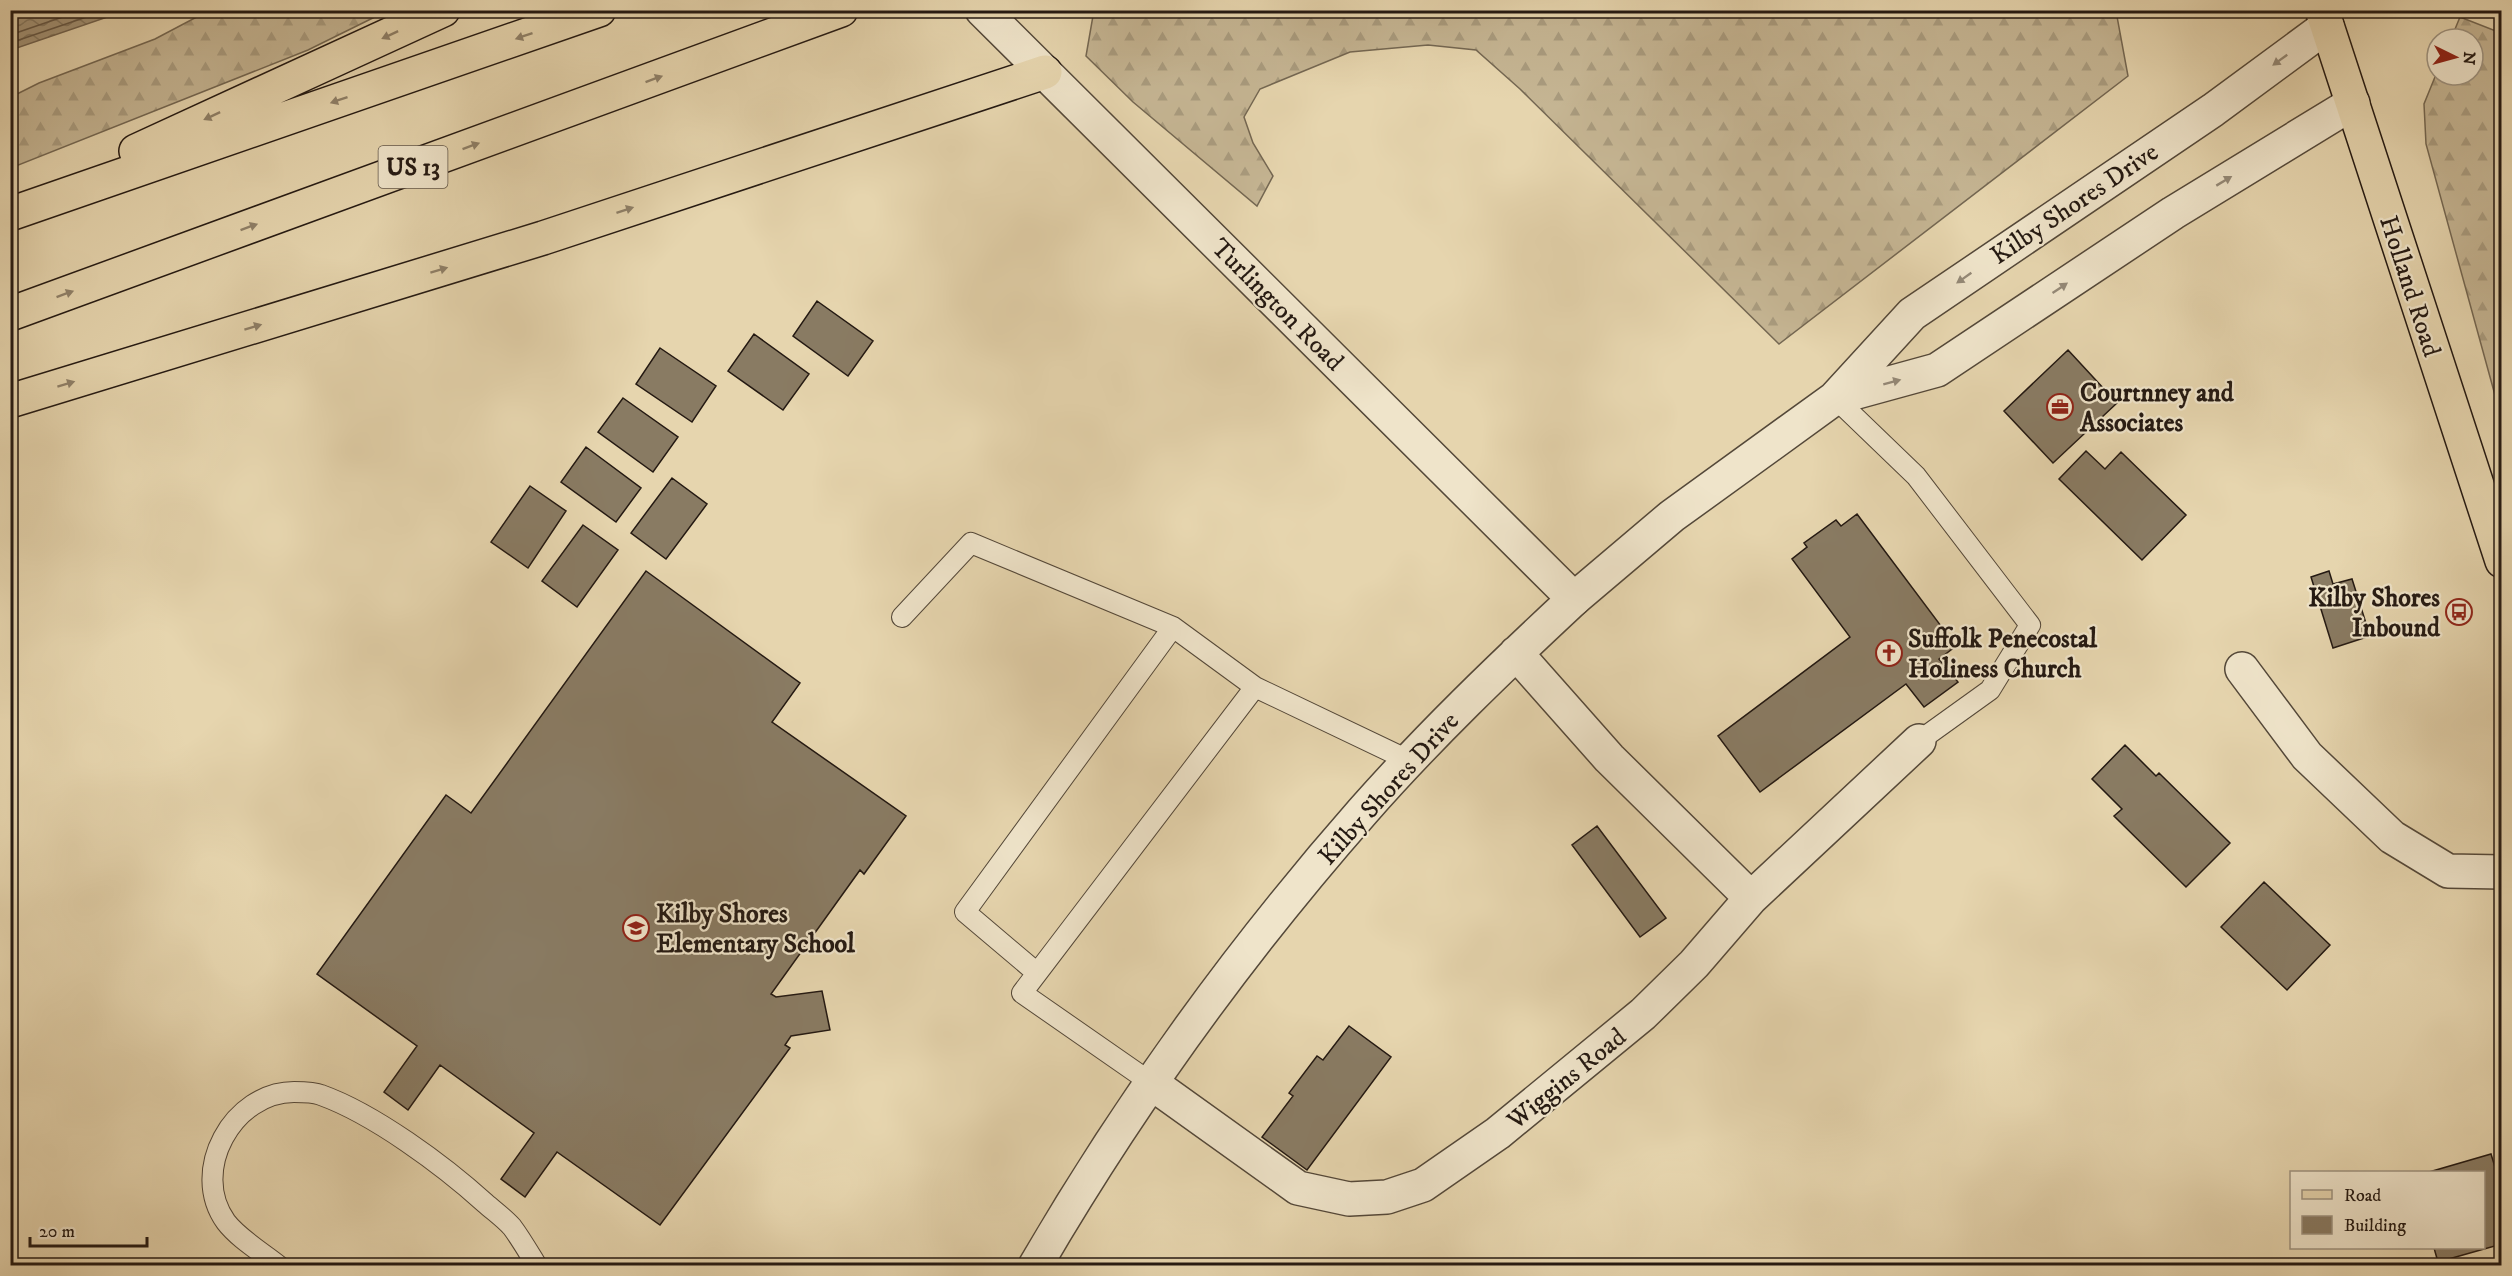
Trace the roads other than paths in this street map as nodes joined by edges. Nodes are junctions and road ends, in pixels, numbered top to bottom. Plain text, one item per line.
1 (443, 10) edge
2 (599, 10) edge
3 (982, 10) edge
4 (828, 15) edge
5 (2325, 18) edge
6 (1045, 72) junction
7 (2353, 103) junction
8 (10, 208) edge
9 (10, 214) edge
10 (10, 314) edge
11 (1836, 398) junction
12 (10, 401) edge
13 (2502, 561) edge
14 (1574, 599) junction
15 (902, 617) dead end
16 (1173, 627) junction
17 (1516, 653) junction
18 (2242, 669) dead end
19 (1256, 687) junction
20 (1919, 741) joint
21 (1410, 761) junction
22 (2502, 872) edge
23 (1750, 898) junction
24 (1037, 973) junction
25 (1150, 1082) junction
26 (279, 1266) edge
27 (537, 1266) edge
28 (1035, 1266) edge

1 -> 8 main road
2 -> 9 main road
3 - 6 street, Turlington Road
10 -> 4 main road, US 13
5 - 7 main road, Holland Road
5 -> 11 street, Kilby Shores Drive
12 -> 6 main road
6 - 14 street, Turlington Road
11 -> 7 street, Kilby Shores Drive
7 - 13 main road, Holland Road
11 - 14 street, Kilby Shores Drive
11 - 20 lane
14 - 17 street, Kilby Shores Drive
15 - 16 lane
16 - 19 lane
16 - 24 lane
17 - 21 street, Kilby Shores Drive
17 - 23 street
18 - 22 street
19 - 21 lane
19 - 24 lane
20 - 23 street, Wiggins Road
21 - 25 street, Kilby Shores Drive
23 - 25 street, Wiggins Road
24 - 25 lane
25 - 28 street, Kilby Shores Drive
26 - 27 lane

